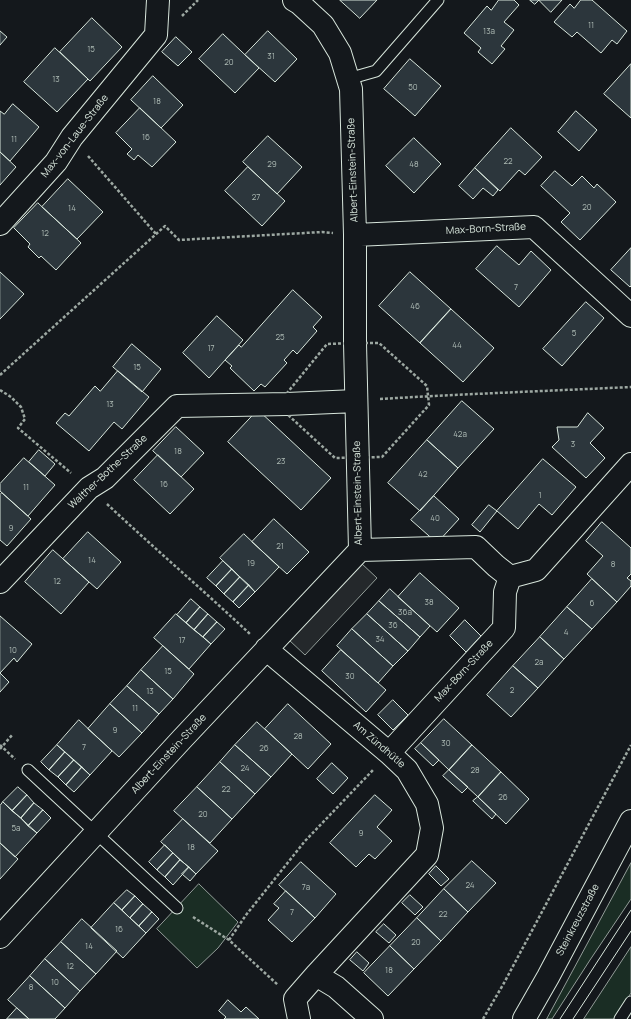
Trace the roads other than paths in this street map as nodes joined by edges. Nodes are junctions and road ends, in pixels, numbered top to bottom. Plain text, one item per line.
1 (158, 0) edge
2 (294, 0) edge
3 (438, 0) edge
4 (348, 79) junction
5 (0, 224) edge
6 (355, 234) junction
7 (631, 316) edge
8 (356, 401) junction
9 (631, 464) edge
10 (360, 550) junction
11 (510, 577) junction
12 (0, 582) edge
13 (266, 649) junction
14 (389, 752) junction
15 (28, 770) dead end
16 (631, 821) edge
17 (96, 834) junction
18 (177, 908) road end
19 (0, 937) edge
20 (316, 975) junction
21 (631, 1002) edge
22 (299, 1019) edge
23 (372, 1019) edge
24 (524, 1019) edge
25 (620, 1019) edge

1 - 5 street, Max-von-Laue-Straße
2 - 4 street, Albert-Einstein-Straße
3 - 4 lane
4 - 6 street, Albert-Einstein-Straße
6 - 7 street, Max-Born-Straße
6 - 8 street, Albert-Einstein-Straße
8 - 10 street, Albert-Einstein-Straße
8 - 12 street, Walther-Bothe-Straße
9 - 11 street
10 - 11 street
10 - 13 street, Albert-Einstein-Straße
11 - 14 street, Max-Born-Straße
13 - 14 street, Am Zündhütle
13 - 17 street, Albert-Einstein-Straße
14 - 20 street, Am Zündhütle
15 - 17 lane
16 - 24 street, Steinkreuzstraße
17 - 18 lane
17 - 19 street, Albert-Einstein-Straße
20 - 22 street, Am Zündhütle
20 - 23 street
21 - 25 lane

